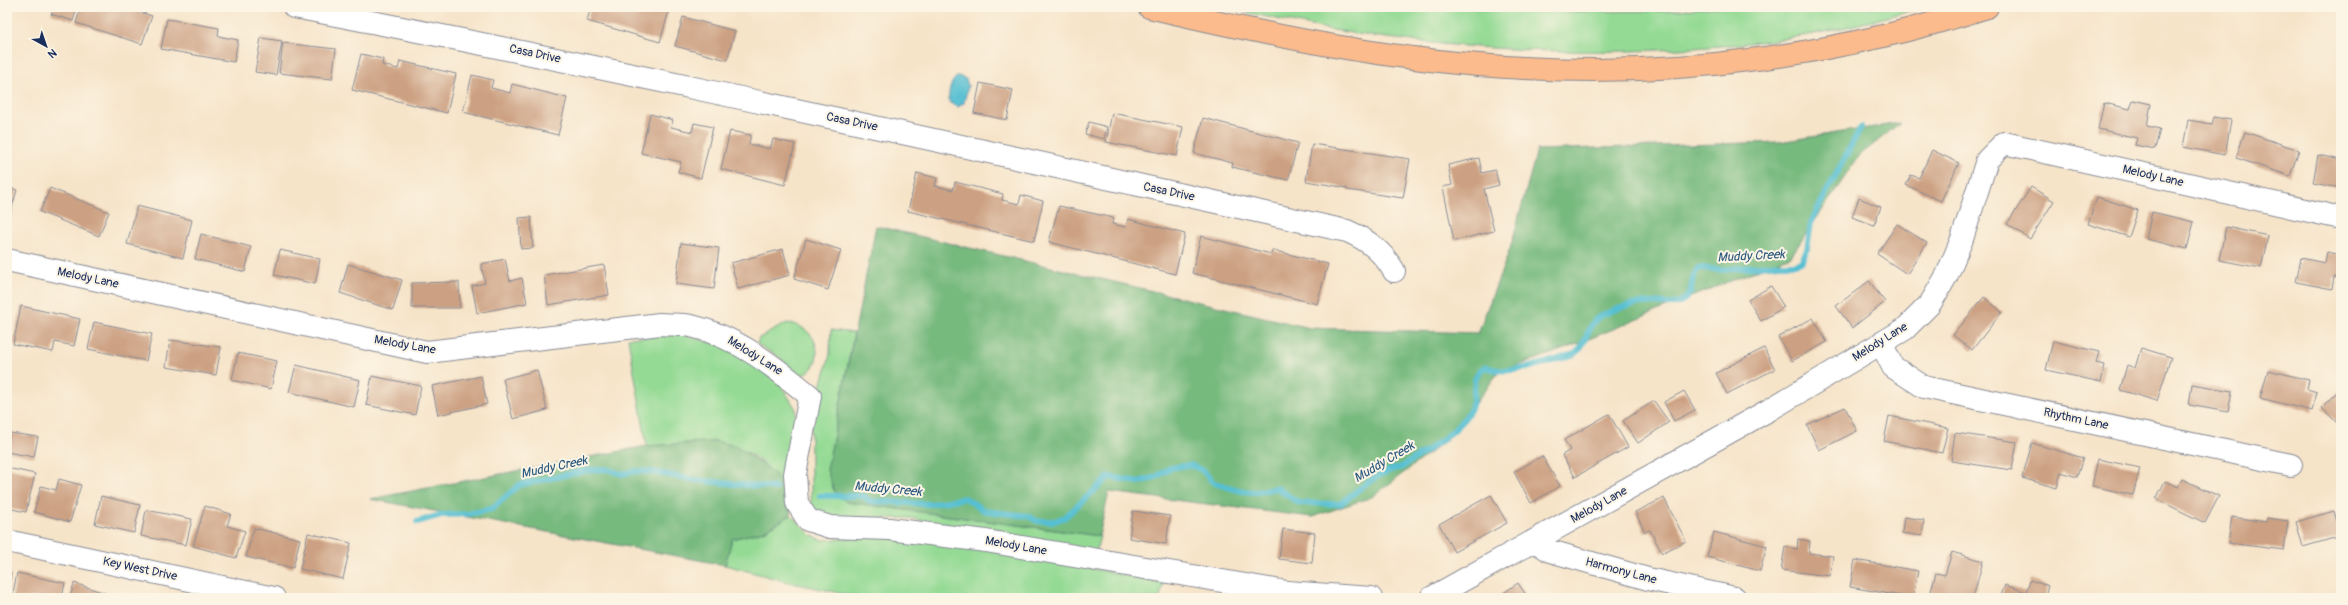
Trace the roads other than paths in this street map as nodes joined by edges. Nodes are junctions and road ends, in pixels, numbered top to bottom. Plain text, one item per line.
1 (294, 7) edge
2 (1149, 7) edge
3 (1987, 7) edge
4 (2341, 218) edge
5 (7, 260) edge
6 (1394, 271) dead end
7 (1881, 343) junction
8 (2291, 465) dead end
9 (7, 541) edge
10 (1535, 541) junction
11 (1286, 595) edge
12 (1309, 596) edge
13 (274, 598) edge
14 (1371, 598) edge
15 (1431, 598) edge
16 (1735, 598) edge

1 - 6 street, Casa Drive
2 - 3 highway
4 - 7 street, Melody Lane
5 - 11 street, Melody Lane
7 - 8 street, Rhythm Lane
7 - 10 street, Melody Lane
9 - 13 street, Key West Drive
10 - 15 street, Melody Lane
10 - 16 street, Harmony Lane
11 - 12 street, Melody Lane
12 - 14 street, Melody Lane

